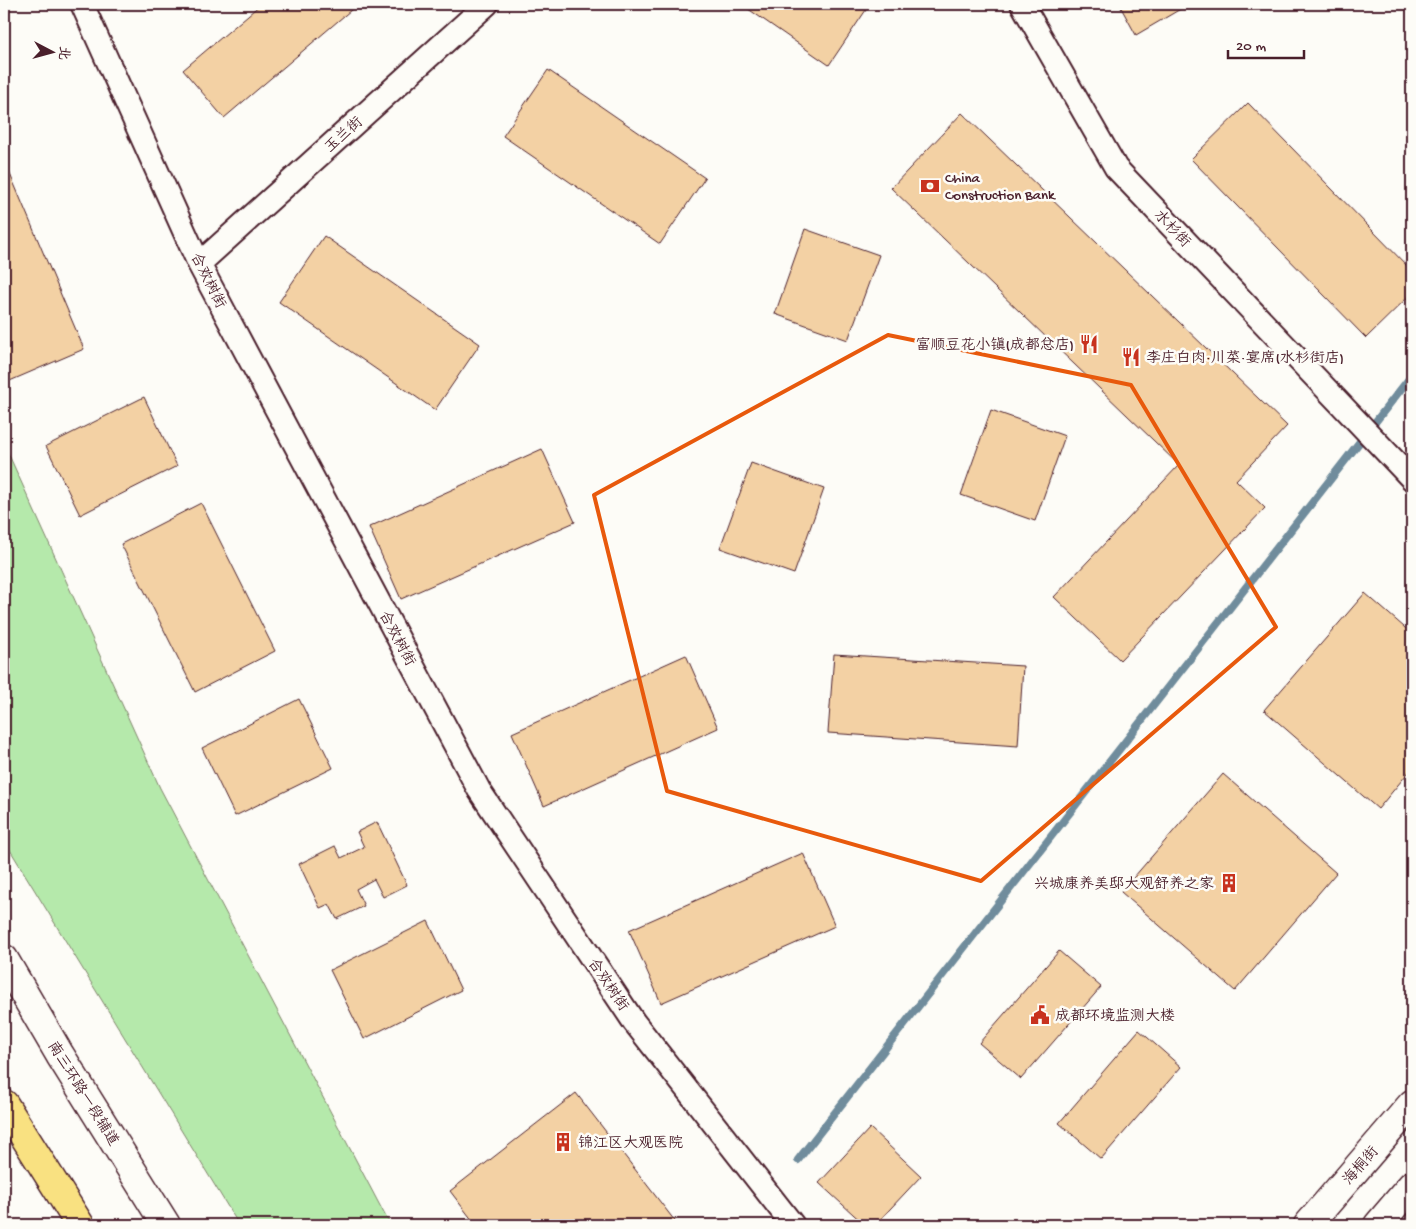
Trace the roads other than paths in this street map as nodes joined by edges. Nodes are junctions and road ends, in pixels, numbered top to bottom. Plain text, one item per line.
1 (82, 4) edge
2 (487, 4) edge
3 (1022, 4) edge
4 (199, 264) junction
5 (1412, 479) edge
6 (4, 959) edge
7 (4, 1104) edge
8 (1412, 1104) edge
9 (1412, 1185) edge
10 (80, 1225) edge
11 (166, 1225) edge
12 (793, 1225) edge
13 (1308, 1225) edge
14 (1378, 1225) edge

1 - 4 street, 合欢树街
2 - 4 street, 玉兰街
3 - 5 street, 水杉街
4 - 12 street, 合欢树街
6 - 11 main road, 南三环路一段辅道
7 - 10 highway
8 - 13 main road, 海桐街
9 - 14 main road

